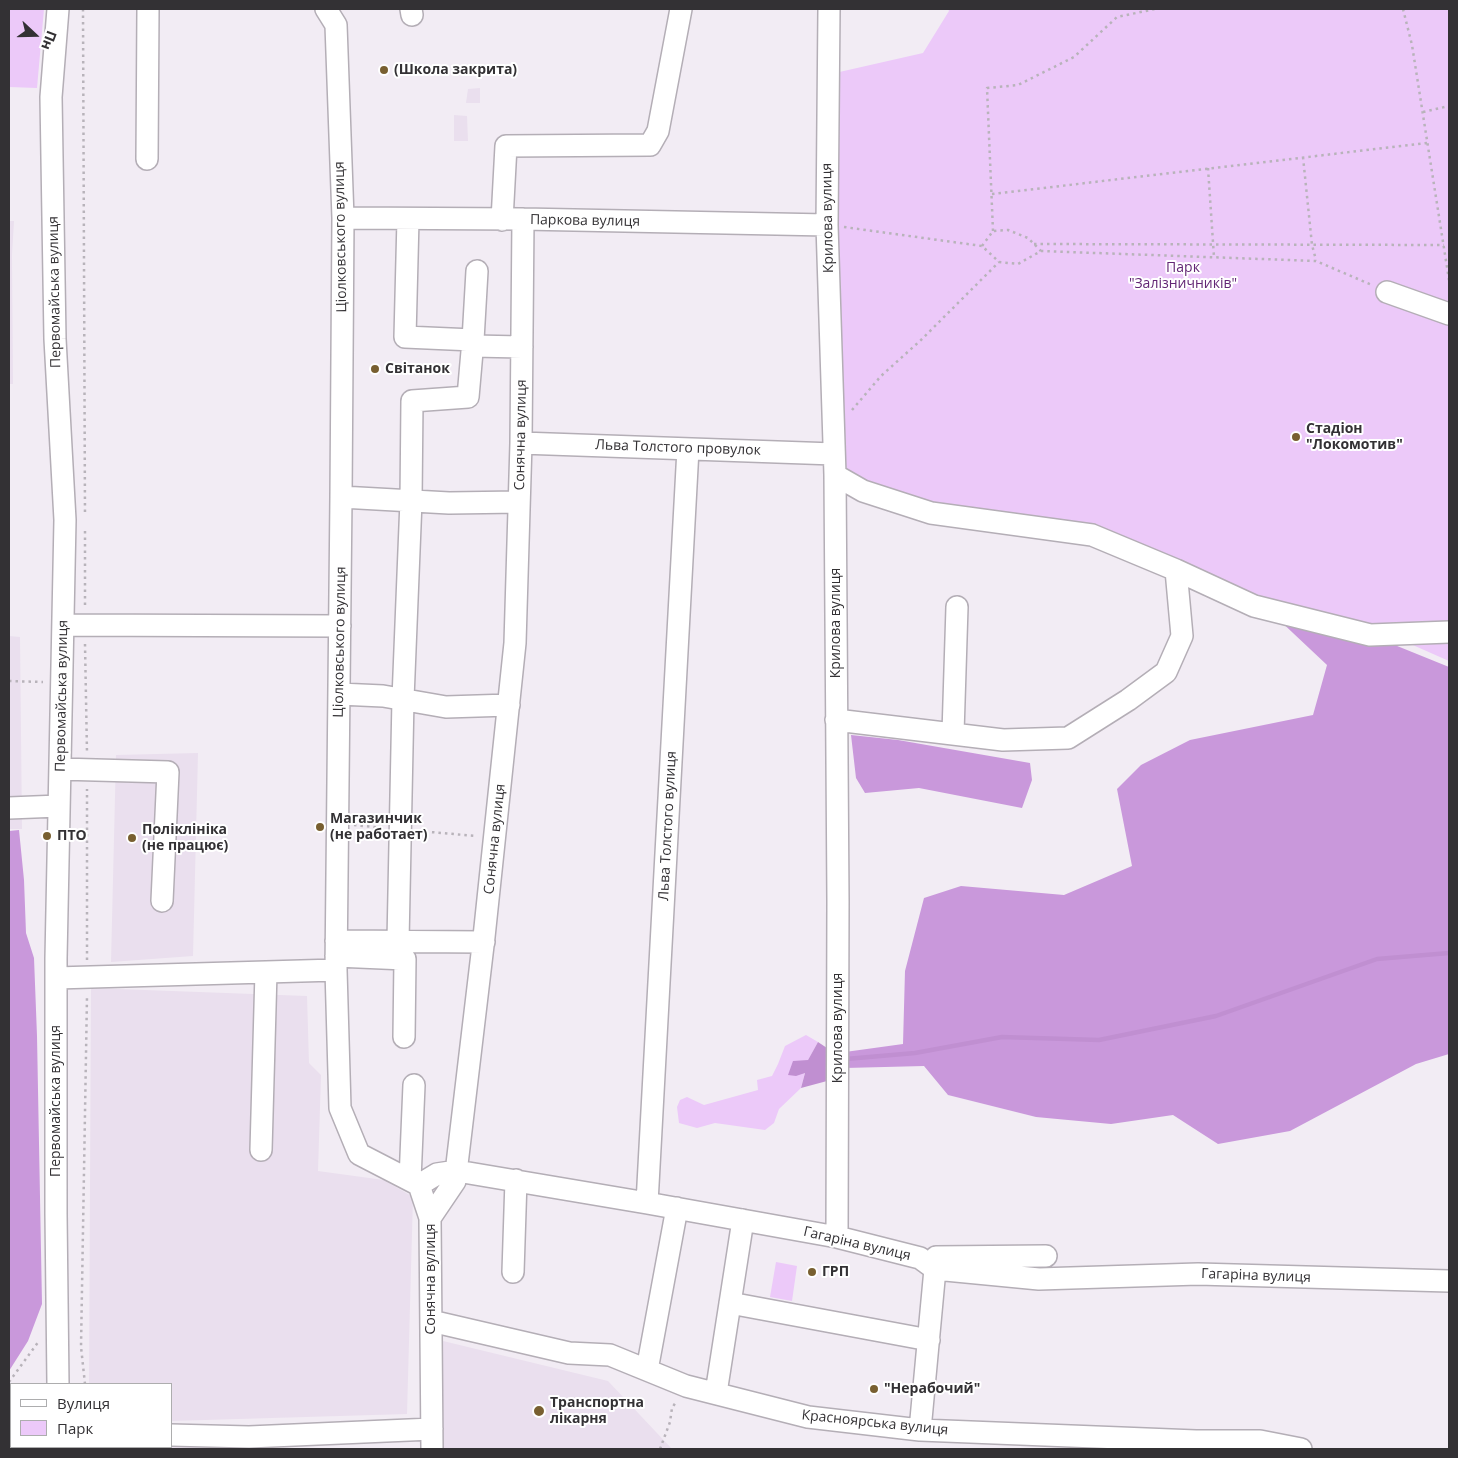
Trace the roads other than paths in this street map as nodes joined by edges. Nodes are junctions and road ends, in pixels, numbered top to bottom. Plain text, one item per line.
1 (58, 9) edge
2 (148, 9) edge
3 (681, 9) edge
4 (829, 9) edge
5 (332, 14) edge
6 (147, 159) dead end
7 (343, 218) junction
8 (408, 219) junction
9 (502, 220) junction
10 (523, 220) junction
11 (827, 225) junction
12 (477, 271) dead end
13 (1387, 292) road end
14 (1449, 314) edge
15 (473, 343) junction
16 (522, 347) junction
17 (521, 443) junction
18 (688, 449) junction
19 (835, 464) junction
20 (342, 497) junction
21 (410, 501) junction
22 (519, 502) junction
23 (1176, 570) junction
24 (958, 607) dead end
25 (63, 625) junction
26 (340, 626) junction
27 (1449, 632) edge
28 (339, 694) junction
29 (403, 700) junction
30 (509, 705) junction
31 (836, 720) junction
32 (953, 734) junction
33 (60, 769) junction
34 (59, 806) junction
35 (9, 808) edge
36 (162, 901) dead end
37 (398, 941) junction
38 (484, 942) junction
39 (336, 956) junction
40 (266, 972) junction
41 (56, 978) junction
42 (404, 1037) dead end
43 (414, 1085) dead end
44 (261, 1150) dead end
45 (457, 1170) junction
46 (516, 1180) junction
47 (414, 1182) junction
48 (647, 1203) junction
49 (677, 1208) junction
50 (430, 1218) junction
51 (743, 1220) junction
52 (837, 1237) junction
53 (1046, 1256) dead end
54 (928, 1264) junction
55 (513, 1272) dead end
56 (1449, 1281) edge
57 (730, 1304) junction
58 (431, 1321) junction
59 (929, 1340) junction
60 (647, 1370) junction
61 (58, 1383) edge
62 (716, 1393) junction
63 (920, 1430) junction
64 (172, 1435) edge
65 (432, 1439) edge
66 (366, 1440) edge
67 (206, 1443) edge
68 (249, 1443) edge
69 (1197, 1445) edge
70 (1301, 1449) edge

1 - 25 street, Первомайська вулиця
2 - 6 street
3 - 9 street
4 - 11 street, Крилова вулиця
5 - 7 street, Ціолковського вулиця
7 - 8 street, Паркова вулиця
7 - 20 street, Ціолковського вулиця
8 - 9 street, Паркова вулиця
8 - 15 street
9 - 10 street, Паркова вулиця
10 - 11 street, Паркова вулиця
10 - 16 street, Сонячна вулиця
11 - 19 street, Крилова вулиця
12 - 15 street
13 - 14 street
15 - 16 street
15 - 21 street
16 - 17 street, Сонячна вулиця
17 - 18 street, Льва Толстого провулок
17 - 22 street, Сонячна вулиця
18 - 19 street, Льва Толстого провулок
18 - 48 street, Льва Толстого вулиця
19 - 23 street
19 - 31 street, Крилова вулиця
20 - 21 street
20 - 26 street, Ціолковського вулиця
21 - 22 street
21 - 29 street
22 - 30 street, Сонячна вулиця
23 - 27 street
23 - 32 street
24 - 32 street
25 - 26 street
25 - 33 street, Первомайська вулиця
26 - 28 street, Ціолковського вулиця
28 - 29 street
28 - 39 street, Ціолковського вулиця
29 - 30 street
29 - 37 street
30 - 38 street, Сонячна вулиця
31 - 32 street
31 - 52 street, Крилова вулиця
33 - 34 street, Первомайська вулиця
33 - 36 street
34 - 35 street
34 - 41 street, Первомайська вулиця
37 - 38 street
37 - 39 street
38 - 45 street, Сонячна вулиця
39 - 40 street
39 - 42 street
39 - 47 street, Ціолковського вулиця
40 - 41 street
40 - 44 street
41 - 61 street, Первомайська вулиця
43 - 47 street
45 - 46 street, Гагаріна вулиця
45 - 47 street, Гагаріна вулиця
45 - 50 street, Сонячна вулиця
46 - 48 street, Гагаріна вулиця
46 - 55 street
47 - 50 street
48 - 49 street, Гагаріна вулиця
49 - 51 street, Гагаріна вулиця
49 - 60 street
50 - 58 street, Сонячна вулиця
51 - 52 street, Гагаріна вулиця
51 - 57 street
52 - 54 street, Гагаріна вулиця
53 - 54 street
54 - 56 street, Гагаріна вулиця
54 - 59 street
57 - 59 street
57 - 62 street
58 - 60 street, Красноярська вулиця
58 - 65 street, Сонячна вулиця
59 - 63 street
60 - 62 street, Красноярська вулиця
62 - 63 street, Красноярська вулиця
63 - 69 street, Красноярська вулиця
64 - 67 street
65 - 66 street
66 - 68 street
67 - 68 street
69 - 70 street, Красноярська вулиця

